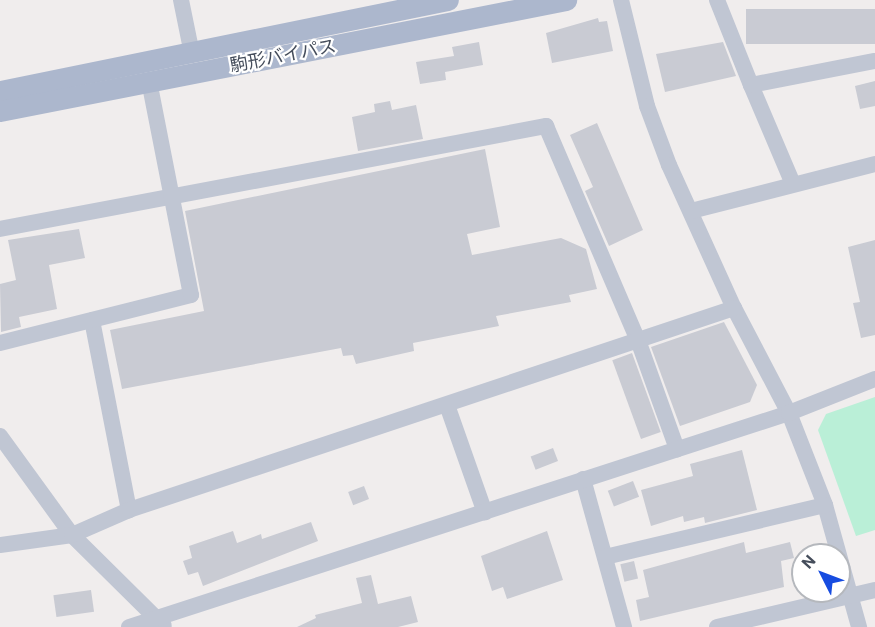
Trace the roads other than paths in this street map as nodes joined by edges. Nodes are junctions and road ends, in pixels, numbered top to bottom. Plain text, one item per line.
1 (181, 0) edge
2 (448, 0) edge
3 (566, 0) edge
4 (621, 0) edge
5 (717, 0) edge
6 (192, 54) junction
7 (875, 61) edge
8 (149, 81) junction
9 (751, 85) junction
10 (0, 91) edge
11 (0, 111) edge
12 (875, 164) edge
13 (794, 184) junction
14 (174, 195) junction
15 (691, 211) junction
16 (0, 229) edge
17 (734, 308) junction
18 (92, 320) junction
19 (0, 343) edge
20 (639, 343) junction
21 (875, 379) edge
22 (447, 405) junction
23 (789, 413) junction
24 (0, 436) edge
25 (676, 449) junction
26 (583, 479) junction
27 (825, 505) junction
28 (129, 510) junction
29 (485, 513) junction
30 (72, 535) junction
31 (0, 545) edge
32 (605, 557) junction
33 (875, 590) edge
34 (852, 596) junction
35 (161, 623) edge
36 (129, 627) edge
37 (624, 627) edge
38 (717, 627) edge
39 (860, 627) edge

1 - 6 street
2 - 6 main road, 駒形バイパス
3 - 8 main road, 駒形バイパス
4 - 15 street
5 - 9 street
6 - 10 main road, 駒形バイパス
7 - 9 street
8 - 11 main road, 駒形バイパス
8 - 14 street
9 - 13 street
12 - 13 street
13 - 15 street
14 - 16 street
14 - 18 street
14 - 20 street
15 - 17 street
17 - 20 street
17 - 23 street
18 - 19 street
18 - 28 street
20 - 22 street
20 - 25 street
21 - 23 street
22 - 28 street
22 - 29 street
23 - 25 street
23 - 27 street
24 - 30 street
25 - 26 street
26 - 29 street
26 - 32 street
27 - 32 street
27 - 34 street
28 - 30 street
29 - 35 street
30 - 31 street
30 - 35 street
32 - 37 street
33 - 34 street
34 - 38 street
34 - 39 street
35 - 36 street

